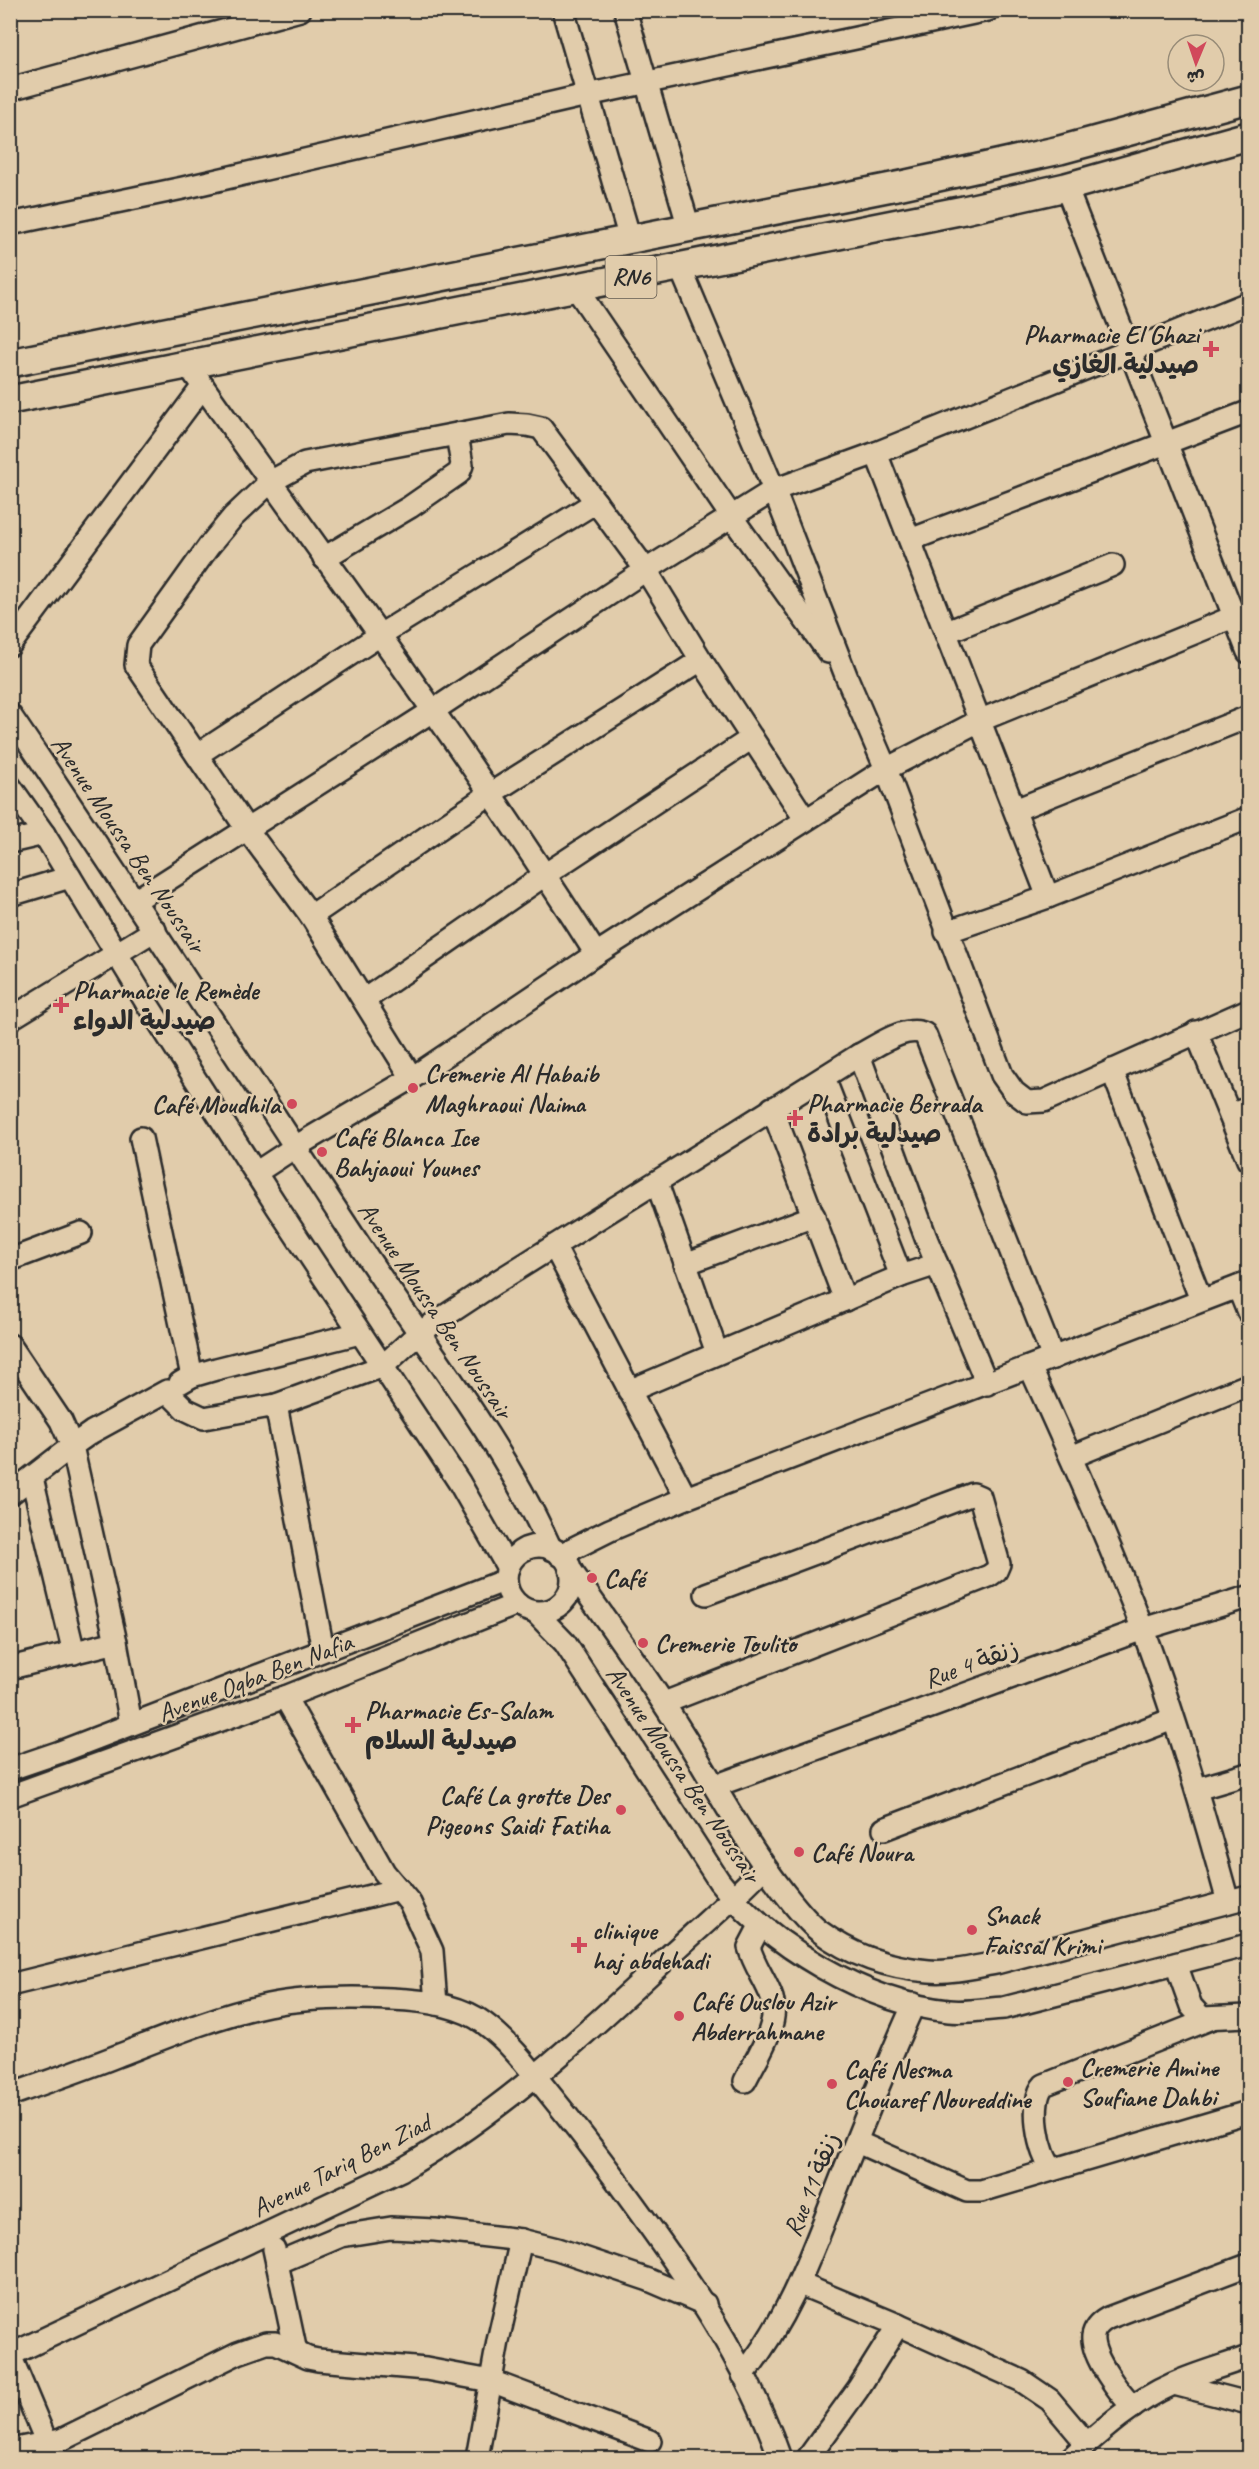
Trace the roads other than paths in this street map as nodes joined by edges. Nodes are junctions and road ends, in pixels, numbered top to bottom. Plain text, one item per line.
1 (300, 10) edge
2 (563, 10) edge
3 (625, 10) edge
4 (988, 10) edge
5 (645, 82) junction
6 (10, 89) edge
7 (587, 95) junction
8 (1248, 99) edge
9 (1248, 136) edge
10 (1066, 187) junction
11 (10, 224) edge
12 (688, 228) junction
13 (630, 239) junction
14 (680, 267) junction
15 (576, 288) junction
16 (1248, 303) edge
17 (1131, 351) junction
18 (10, 363) edge
19 (196, 376) junction
20 (10, 400) edge
21 (1248, 412) edge
22 (457, 434) junction
23 (1167, 441) junction
24 (876, 453) junction
25 (270, 482) junction
26 (774, 490) junction
27 (596, 502) junction
28 (731, 516) junction
29 (910, 540) junction
30 (324, 558) junction
31 (1113, 565) dead end
32 (646, 570) junction
33 (1242, 614) edge
34 (947, 632) junction
35 (380, 635) junction
36 (10, 645) edge
37 (1248, 652) edge
38 (701, 660) junction
39 (847, 678) junction
40 (434, 710) junction
41 (10, 715) edge
42 (1248, 717) edge
43 (981, 720) junction
44 (752, 738) junction
45 (197, 756) junction
46 (886, 769) junction
47 (10, 786) edge
48 (490, 794) junction
49 (1015, 810) junction
50 (1248, 818) edge
51 (804, 819) junction
52 (246, 828) junction
53 (44, 834) junction
54 (10, 842) edge
55 (546, 874) junction
56 (70, 877) junction
57 (10, 895) edge
58 (1048, 897) junction
59 (136, 900) junction
60 (311, 916) junction
61 (154, 930) junction
62 (946, 932) junction
63 (116, 953) junction
64 (596, 954) junction
65 (364, 1000) junction
66 (1248, 1010) edge
67 (10, 1019) edge
68 (1196, 1032) junction
69 (859, 1055) junction
70 (1112, 1070) junction
71 (412, 1078) junction
72 (824, 1078) junction
73 (772, 1108) junction
74 (1239, 1112) edge
75 (141, 1138) dead end
76 (295, 1147) junction
77 (1248, 1160) edge
78 (257, 1172) junction
79 (657, 1183) junction
80 (814, 1216) junction
81 (81, 1233) dead end
82 (554, 1246) junction
83 (10, 1260) edge
84 (685, 1264) junction
85 (937, 1264) junction
86 (901, 1276) junction
87 (1243, 1285) edge
88 (845, 1300) junction
89 (1201, 1300) junction
90 (1248, 1312) edge
91 (360, 1333) junction
92 (419, 1333) junction
93 (10, 1345) edge
94 (717, 1353) junction
95 (1053, 1358) junction
96 (383, 1366) junction
97 (1030, 1367) junction
98 (192, 1376) junction
99 (987, 1384) junction
100 (1248, 1385) edge
101 (629, 1390) junction
102 (167, 1391) junction
103 (276, 1405) junction
104 (72, 1446) junction
105 (1071, 1456) junction
106 (32, 1478) junction
107 (10, 1494) edge
108 (686, 1498) junction
109 (561, 1557) junction
110 (507, 1574) junction
111 (706, 1594) dead end
112 (1248, 1597) edge
113 (526, 1608) junction
114 (1143, 1629) junction
115 (116, 1642) junction
116 (323, 1650) junction
117 (74, 1653) junction
118 (10, 1668) edge
119 (285, 1697) junction
120 (664, 1703) junction
121 (1173, 1719) junction
122 (131, 1724) junction
123 (10, 1769) edge
124 (1248, 1774) edge
125 (715, 1786) junction
126 (1197, 1789) junction
127 (10, 1796) edge
128 (884, 1830) dead end
129 (764, 1867) junction
130 (399, 1889) junction
131 (733, 1900) junction
132 (1238, 1900) edge
133 (760, 1926) junction
134 (1248, 1945) edge
135 (1176, 1964) junction
136 (10, 1985) edge
137 (436, 2004) junction
138 (914, 2004) junction
139 (1248, 2016) edge
140 (1210, 2019) junction
141 (534, 2075) junction
142 (745, 2081) dead end
143 (10, 2095) edge
144 (1248, 2112) edge
145 (857, 2142) junction
146 (1053, 2169) junction
147 (270, 2230) junction
148 (521, 2240) junction
149 (277, 2262) junction
150 (1248, 2265) edge
151 (800, 2284) junction
152 (705, 2305) junction
153 (898, 2325) junction
154 (296, 2352) junction
155 (10, 2355) edge
156 (1248, 2357) edge
157 (743, 2375) junction
158 (491, 2381) junction
159 (1174, 2384) junction
160 (1248, 2403) edge
161 (1133, 2407) junction
162 (46, 2441) junction
163 (650, 2441) dead end
164 (10, 2450) edge
165 (1079, 2451) edge
166 (477, 2458) edge
167 (780, 2458) edge
168 (808, 2458) edge

1 - 6 street
2 - 7 street
3 - 5 street
4 - 5 street
5 - 7 street
5 - 12 street
7 - 11 street
7 - 13 street
8 - 12 main road, RN6
9 - 10 main road, RN6
10 - 14 main road, RN6
10 - 17 street
12 - 13 main road, RN6
13 - 18 main road, RN6
14 - 15 main road, RN6
14 - 26 street
15 - 19 main road, RN6
15 - 28 street
16 - 17 street
17 - 23 street
17 - 24 street
19 - 20 main road, RN6
19 - 25 street
19 - 36 street
21 - 23 street
22 - 25 street
22 - 27 street
22 - 30 street
23 - 29 street
23 - 33 street
24 - 26 street
24 - 29 street
25 - 30 street
25 - 45 street
26 - 28 street
26 - 39 street
27 - 32 street
27 - 35 street
28 - 32 street
28 - 39 street
29 - 34 street
30 - 35 street
31 - 34 street
32 - 38 street
32 - 40 street
33 - 37 street
33 - 43 street
34 - 43 street
35 - 40 street
35 - 45 street
38 - 44 street
38 - 48 street
39 - 46 street
40 - 48 street
40 - 52 street
41 - 59 street, Avenue Moussa Ben Noussair
42 - 49 street
43 - 46 street
43 - 49 street
44 - 51 street
44 - 55 street
45 - 52 street
46 - 51 street
46 - 62 street
47 - 53 street
48 - 55 street
48 - 60 street
49 - 58 street
50 - 58 street
51 - 64 street
52 - 59 street
52 - 60 street
53 - 54 street
53 - 56 street
55 - 64 street
55 - 65 street
56 - 57 street
56 - 63 street
58 - 62 street
59 - 61 street, Avenue Moussa Ben Noussair
60 - 65 street
61 - 63 street
61 - 76 street, Avenue Moussa Ben Noussair
62 - 70 street
63 - 67 street
63 - 78 street
64 - 71 street
65 - 71 street
66 - 68 street
68 - 70 street
68 - 74 street
69 - 72 street
69 - 85 street
69 - 95 street
70 - 89 street
71 - 76 street
72 - 73 street
72 - 86 street
73 - 79 street
73 - 80 street
74 - 77 street
75 - 98 street
76 - 78 street
76 - 92 street, Avenue Moussa Ben Noussair
78 - 91 street
79 - 82 street
79 - 84 street
80 - 84 street
80 - 88 street
81 - 83 street
82 - 92 street
82 - 101 street
84 - 94 street
85 - 86 street
85 - 99 street
86 - 88 street
87 - 89 street
87 - 90 street
88 - 94 street
89 - 95 street
91 - 96 street
91 - 98 street
92 - 96 street
92 - 109 street, Avenue Moussa Ben Noussair
93 - 104 street
94 - 101 street
95 - 97 street
96 - 103 street
96 - 110 street
97 - 99 street
97 - 105 street
98 - 102 street
99 - 108 street
100 - 105 street
101 - 108 street
102 - 103 street
102 - 104 street
103 - 116 street
104 - 106 street
104 - 115 street
105 - 114 street
106 - 107 street
106 - 117 street
108 - 109 street
109 - 110 street
109 - 113 street
109 - 120 street, Avenue Moussa Ben Noussair
110 - 113 street
110 - 116 street, Avenue Oqba Ben Nafia
111 - 120 street
112 - 114 street, Rue 4 زنقة
113 - 119 street, Avenue Oqba Ben Nafia
113 - 131 street, Avenue Moussa Ben Noussair
114 - 121 street
114 - 125 street, Rue 4 زنقة
115 - 117 street
115 - 122 street
116 - 122 street, Avenue Oqba Ben Nafia
117 - 118 street
119 - 127 street, Avenue Oqba Ben Nafia
119 - 130 street
120 - 125 street, Avenue Moussa Ben Noussair
121 - 126 street
121 - 128 street
122 - 123 street, Avenue Oqba Ben Nafia
124 - 126 street
125 - 129 street, Avenue Moussa Ben Noussair
126 - 132 street
129 - 131 street, Avenue Tariq Ben Ziad
129 - 132 street, Avenue Moussa Ben Noussair
130 - 136 street
130 - 137 street
131 - 133 street, Avenue Moussa Ben Noussair
131 - 141 street, Avenue Tariq Ben Ziad
133 - 138 street, Avenue Moussa Ben Noussair
133 - 142 street
134 - 135 street, Avenue Moussa Ben Noussair
135 - 138 street, Avenue Moussa Ben Noussair
135 - 140 street
137 - 141 street
137 - 143 street
138 - 145 street, Rue 11 زنقة
139 - 140 street
140 - 146 street
141 - 147 street, Avenue Tariq Ben Ziad
141 - 152 street
144 - 146 street
145 - 146 street
145 - 151 street, Rue 11 زنقة
147 - 149 street
147 - 155 street, Avenue Tariq Ben Ziad
148 - 149 street
148 - 152 street
148 - 158 street
149 - 154 street
150 - 161 street
151 - 153 street
151 - 157 street, Rue 11 زنقة
152 - 157 street
153 - 165 street
153 - 168 street
154 - 158 street
154 - 162 street
155 - 162 street
156 - 159 street
157 - 167 street
158 - 163 street
158 - 166 street
159 - 160 street
159 - 161 street
161 - 165 street
162 - 164 street

